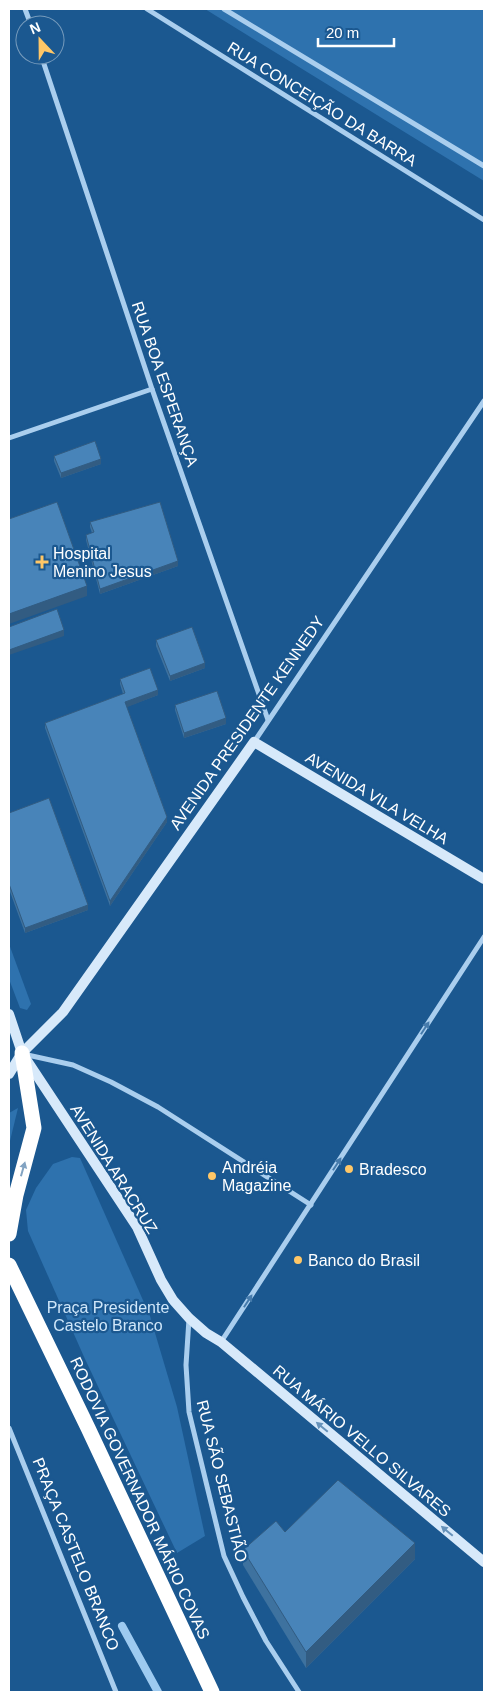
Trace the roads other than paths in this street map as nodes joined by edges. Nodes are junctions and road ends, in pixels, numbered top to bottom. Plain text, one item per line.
1 (146, 9) edge
2 (224, 9) edge
3 (44, 65) edge
4 (484, 166) edge
5 (484, 220) edge
6 (152, 389) junction
7 (484, 401) edge
8 (9, 438) edge
9 (268, 720) junction
10 (254, 742) junction
11 (484, 879) edge
12 (484, 937) edge
13 (9, 1014) edge
14 (22, 1054) junction
15 (9, 1074) edge
16 (311, 1205) junction
17 (9, 1234) edge
18 (9, 1265) edge
19 (189, 1318) junction
20 (221, 1342) junction
21 (9, 1428) edge
22 (484, 1562) edge
23 (116, 1692) edge
24 (212, 1692) edge
25 (299, 1692) edge

1 - 5 street, RUA CONCEIÇÃO DA BARRA
2 - 4 street
3 - 6 street, RUA BOA ESPERANÇA
6 - 8 street
6 - 9 street, RUA BOA ESPERANÇA
7 - 9 street, AVENIDA PRESIDENTE KENNEDY
9 - 10 street, AVENIDA PRESIDENTE KENNEDY
10 - 11 main road, AVENIDA VILA VELHA
10 - 14 main road, AVENIDA PRESIDENTE KENNEDY
16 -> 12 street
13 - 14 main road
14 - 15 main road, AVENIDA PRESIDENTE KENNEDY
14 - 16 street
17 -> 14 highway
14 - 19 main road, AVENIDA ARACRUZ
20 -> 16 street
18 - 24 highway, RODOVIA GOVERNADOR MÁRIO COVAS
19 - 20 main road, AVENIDA ARACRUZ
19 - 25 street, RUA SÃO SEBASTIÃO
22 -> 20 main road, RUA MÁRIO VELLO SILVARES
21 - 23 street, PRAÇA CASTELO BRANCO

